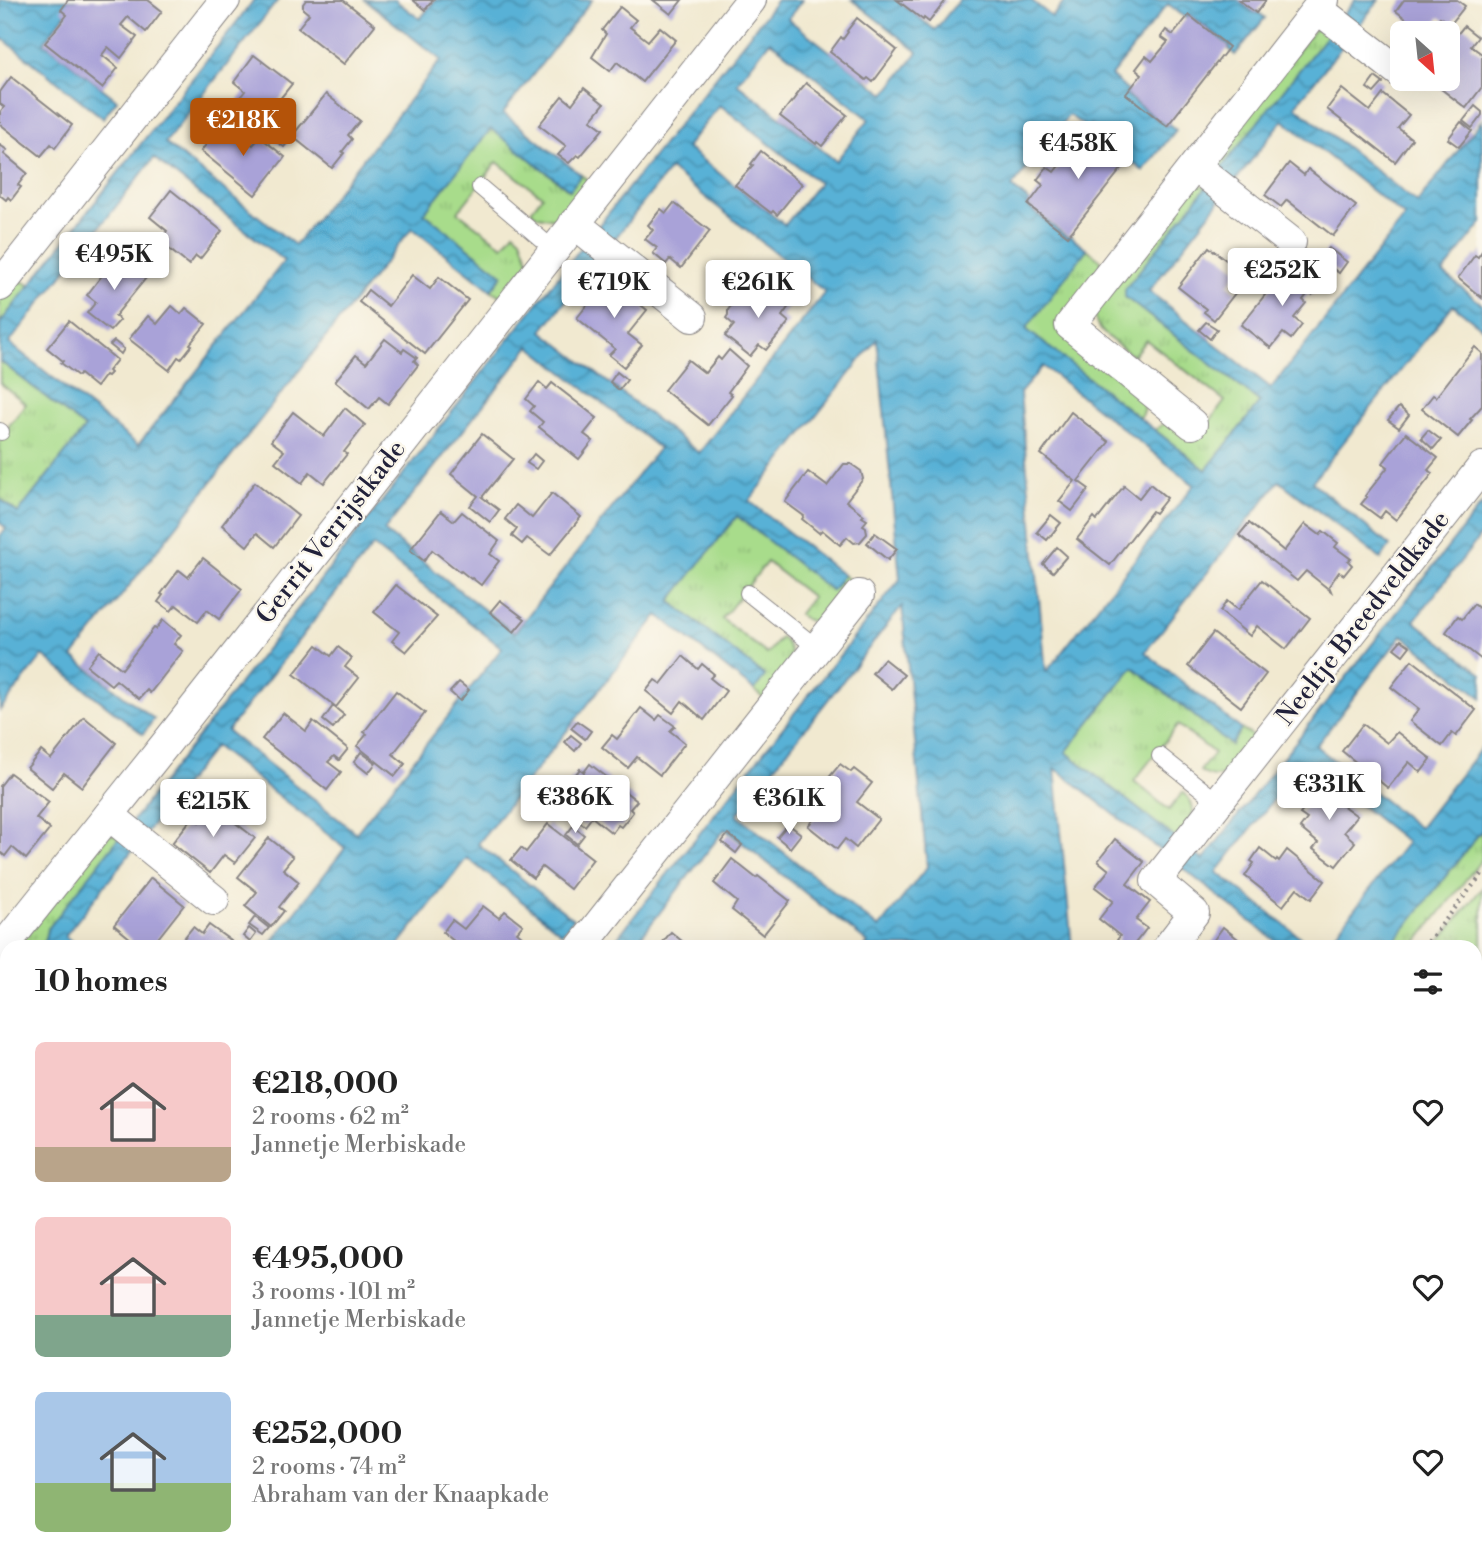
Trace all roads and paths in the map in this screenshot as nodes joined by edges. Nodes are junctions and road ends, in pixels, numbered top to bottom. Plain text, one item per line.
1 (226, 0) edge
2 (751, 0) edge
3 (1324, 9) edge
4 (1390, 65) edge
5 (1201, 171) junction
6 (480, 187) dead end
7 (580, 228) junction
8 (1292, 242) dead end
9 (553, 249) junction
10 (0, 286) edge
11 (692, 317) dead end
12 (1192, 424) dead end
13 (1482, 467) edge
14 (748, 593) dead end
15 (859, 595) dead end
16 (817, 648) junction
17 (1160, 756) dead end
18 (1218, 802) junction
19 (114, 820) junction
20 (1482, 874) edge
21 (214, 900) dead end
22 (10, 940) edge
23 (587, 940) edge
24 (1173, 940) edge
25 (1430, 940) edge

1 - 10 street
2 - 7 street, Gerrit Verrijstkade
3 - 4 street
3 - 5 street
5 - 8 street
5 - 12 street
6 - 9 lane
7 - 9 street, Gerrit Verrijstkade
7 - 11 street
9 - 19 street, Gerrit Verrijstkade
13 - 18 street, Neeltje Breedveldkade
14 - 16 lane
15 - 16 street
16 - 23 street
17 - 18 lane
18 - 24 street, Neeltje Breedveldkade
19 - 21 street
19 - 22 street, Gerrit Verrijstkade
20 - 25 path

